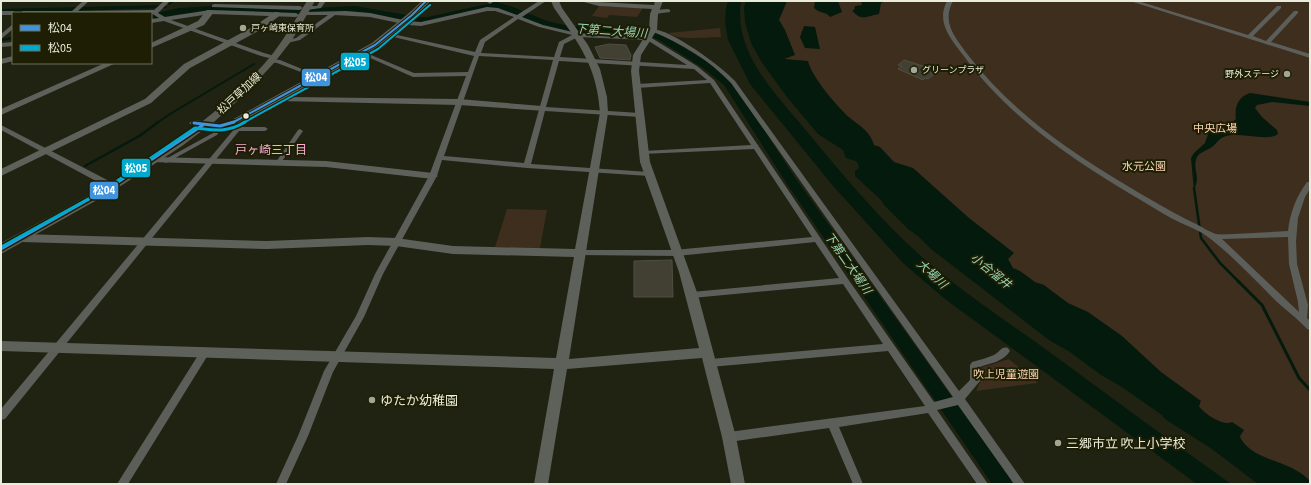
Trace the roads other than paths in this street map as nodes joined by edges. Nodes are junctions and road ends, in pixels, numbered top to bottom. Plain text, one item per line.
1 (86, 1) edge
2 (258, 1) edge
3 (323, 1) edge
4 (426, 1) edge
5 (544, 1) edge
6 (555, 1) edge
7 (584, 1) edge
8 (950, 1) edge
9 (1133, 1) edge
10 (165, 3) edge
11 (214, 6) edge
12 (254, 6) junction
13 (657, 7) edge
14 (1279, 7) dead end
15 (304, 8) edge
16 (668, 11) dead end
17 (73, 12) edge
18 (155, 12) edge
19 (334, 12) junction
20 (1296, 12) dead end
21 (1, 13) edge
22 (12, 13) edge
23 (278, 14) junction
24 (521, 15) junction
25 (162, 18) junction
26 (152, 21) edge
27 (404, 22) junction
28 (12, 27) edge
29 (191, 28) junction
30 (650, 34) junction
31 (388, 35) junction
32 (577, 35) junction
33 (12, 36) edge
34 (1, 37) edge
35 (1249, 37) junction
36 (287, 41) junction
37 (230, 43) junction
38 (1267, 43) junction
39 (12, 44) edge
40 (1, 45) edge
41 (152, 46) edge
42 (362, 52) junction
43 (477, 55) junction
44 (1310, 56) edge
45 (12, 58) edge
46 (270, 58) junction
47 (557, 58) junction
48 (1, 62) edge
49 (594, 62) junction
50 (110, 64) edge
51 (635, 64) junction
52 (695, 67) junction
53 (470, 74) junction
54 (316, 76) junction
55 (712, 81) junction
56 (637, 86) junction
57 (278, 98) junction
58 (459, 102) junction
59 (542, 109) junction
60 (1, 112) edge
61 (604, 112) junction
62 (640, 115) junction
63 (243, 116) junction
64 (199, 124) junction
65 (220, 126) junction
66 (1, 127) edge
67 (237, 129) junction
68 (265, 129) dead end
69 (300, 131) dead end
70 (756, 147) junction
71 (46, 151) junction
72 (644, 153) junction
73 (439, 158) junction
74 (153, 160) junction
75 (166, 160) junction
76 (210, 161) junction
77 (278, 163) junction
78 (526, 166) junction
79 (594, 170) junction
80 (1, 173) edge
81 (649, 174) junction
82 (433, 176) junction
83 (110, 184) junction
84 (1310, 184) edge
85 (1292, 234) junction
86 (1213, 237) junction
87 (21, 238) junction
88 (817, 239) junction
89 (1, 242) edge
90 (144, 242) junction
91 (396, 242) junction
92 (1, 249) edge
93 (677, 252) junction
94 (581, 254) junction
95 (844, 281) junction
96 (692, 295) junction
97 (1303, 318) junction
98 (1310, 327) edge
99 (1, 346) edge
100 (889, 347) junction
101 (57, 348) junction
102 (1005, 351) dead end
103 (205, 352) junction
104 (336, 356) junction
105 (709, 357) junction
106 (561, 363) junction
107 (959, 399) junction
108 (931, 408) junction
109 (1, 416) edge
110 (832, 423) junction
111 (729, 438) junction
112 (122, 484) edge
113 (281, 484) edge
114 (541, 484) edge
115 (738, 484) edge
116 (858, 484) edge
117 (983, 484) edge
118 (1020, 484) edge

1 - 17 street
2 - 12 street
3 - 15 street
4 - 27 street
5 - 24 street
6 - 32 street
7 - 13 street
8 - 86 street
9 - 35 street
10 - 18 street
11 - 12 street
11 - 23 street
11 - 25 street
11 - 29 street
12 - 15 street
13 - 16 street
13 - 30 street
14 - 35 street
15 - 19 street
15 - 23 street
15 - 36 main road, 松戸草加線
15 - 46 main road, 松戸草加線
17 - 18 street
18 - 25 street
19 - 27 street
19 - 36 street
20 - 38 street
21 - 22 street
23 - 37 street
24 - 27 street
24 - 32 street
24 - 43 street
25 - 26 street
25 - 29 street
27 - 31 street
28 - 34 street
29 - 37 street
29 - 41 street
30 - 32 street
30 - 51 street
30 - 52 street
30 - 107 street
31 - 42 street
31 - 43 street
32 - 47 street
32 - 49 street
33 - 34 street
35 - 38 street
36 - 46 main road, 松戸草加線
37 - 46 street
37 - 71 street
38 - 44 street
39 - 40 street
42 - 53 street
42 - 54 street
43 - 47 street
43 - 53 street
45 - 48 street
46 - 54 street
46 - 64 main road, 松戸草加線
47 - 49 street
47 - 59 street
49 - 51 street
49 - 61 street
50 - 60 street
51 - 52 street
51 - 56 street
52 - 55 street
53 - 58 street
54 - 57 street
55 - 56 street
55 - 70 street
56 - 62 street
57 - 58 street
57 - 63 street
58 - 59 street
58 - 73 street
59 - 61 street
59 - 78 street
61 - 62 street
61 - 79 street
62 - 72 street
63 - 65 street
63 - 67 street
64 - 65 street
64 - 74 main road, 松戸草加線
64 - 83 main road, 松戸草加線
65 - 75 street
66 - 71 street
67 - 68 street
67 - 76 street
69 - 77 street
70 - 72 street
70 - 88 street
71 - 80 street
71 - 83 street
72 - 81 street
73 - 78 street
73 - 82 street
74 - 75 street
74 - 83 main road, 松戸草加線
75 - 76 street
76 - 77 street
76 - 90 street
77 - 82 street
78 - 79 street
79 - 81 street
79 - 94 street
81 - 93 street
82 - 91 street
83 - 87 main road, 松戸草加線
83 - 89 main road, 松戸草加線
84 - 85 street
85 - 86 street
85 - 97 street
86 - 97 street
87 - 90 street
87 - 92 main road, 松戸草加線
88 - 93 street
88 - 95 street
90 - 91 street
90 - 101 street
91 - 94 street
91 - 104 street
93 - 94 street
93 - 96 street
94 - 106 street
95 - 96 street
95 - 100 street
96 - 105 street
97 - 98 street
99 - 101 street
100 - 105 street
100 - 108 street
101 - 103 street
101 - 109 street
102 - 107 street
103 - 104 street
103 - 112 street
104 - 106 street
104 - 113 street
105 - 106 street
105 - 111 street
106 - 114 street
107 - 108 street
107 - 118 street
108 - 110 street
108 - 117 street
110 - 111 street
110 - 116 street
111 - 115 street

